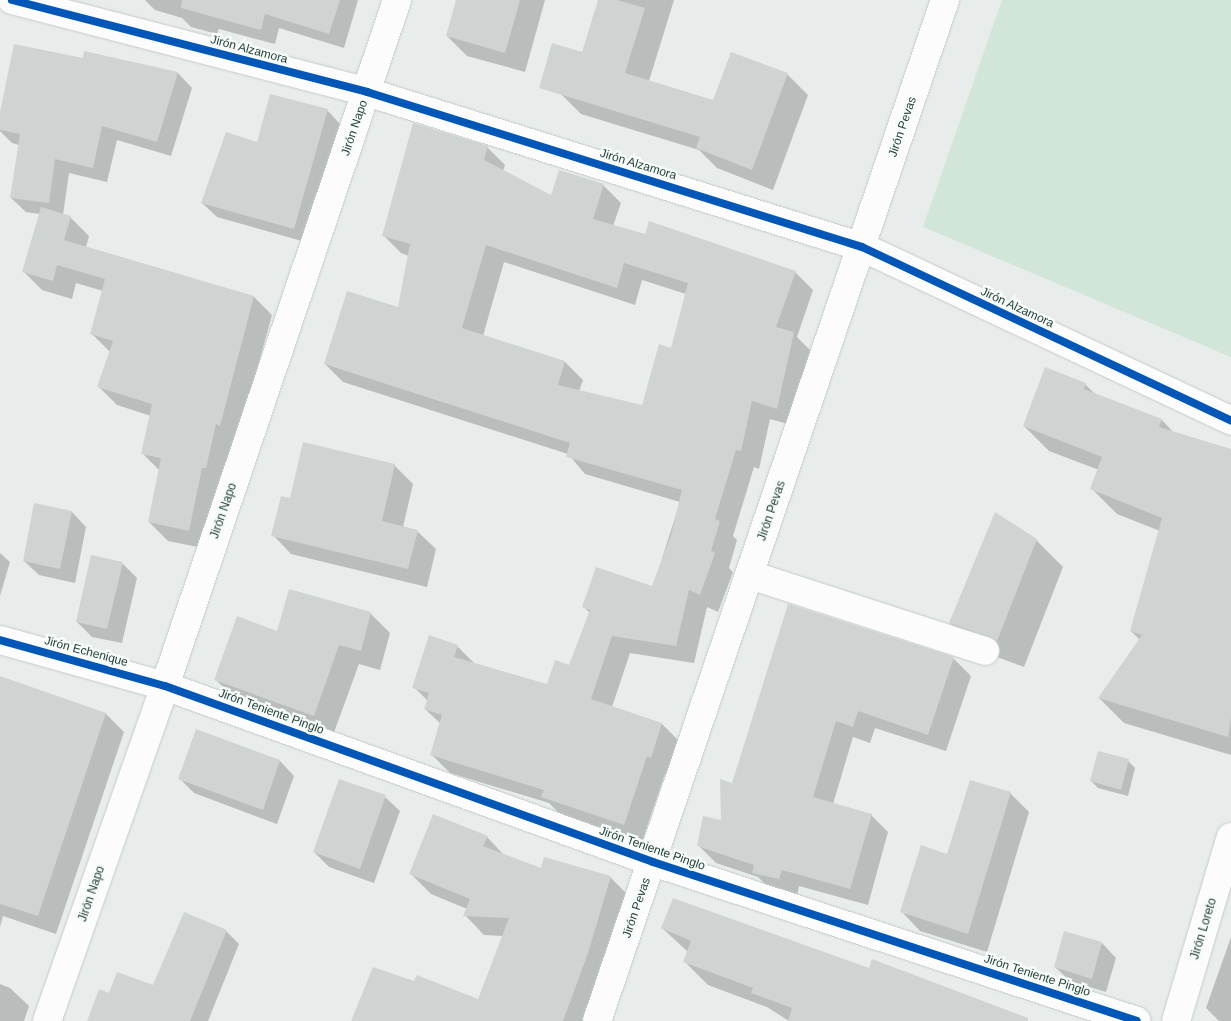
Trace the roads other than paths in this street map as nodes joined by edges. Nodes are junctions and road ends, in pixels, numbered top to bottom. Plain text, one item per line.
1 (12, 0) edge
2 (397, 0) edge
3 (945, 0) edge
4 (367, 92) junction
5 (862, 247) junction
6 (1231, 421) edge
7 (750, 575) junction
8 (0, 640) edge
9 (985, 650) dead end
10 (165, 686) junction
11 (1231, 838) edge
12 (653, 862) junction
13 (47, 1021) edge
14 (598, 1021) edge
15 (1137, 1021) edge
16 (1176, 1021) edge

1 - 4 street, Jirón Alzamora
2 - 4 street, Jirón Napo
3 - 5 street, Jirón Pevas
4 - 5 street, Jirón Alzamora
4 - 10 street, Jirón Napo
5 - 6 street, Jirón Alzamora
5 - 7 street, Jirón Pevas
7 - 9 street
7 - 12 street, Jirón Pevas
8 - 10 street, Jirón Echenique
10 - 12 street, Jirón Teniente Pinglo
10 - 13 street, Jirón Napo
11 - 16 street, Jirón Loreto
12 - 14 street, Jirón Pevas
12 - 15 street, Jirón Teniente Pinglo

